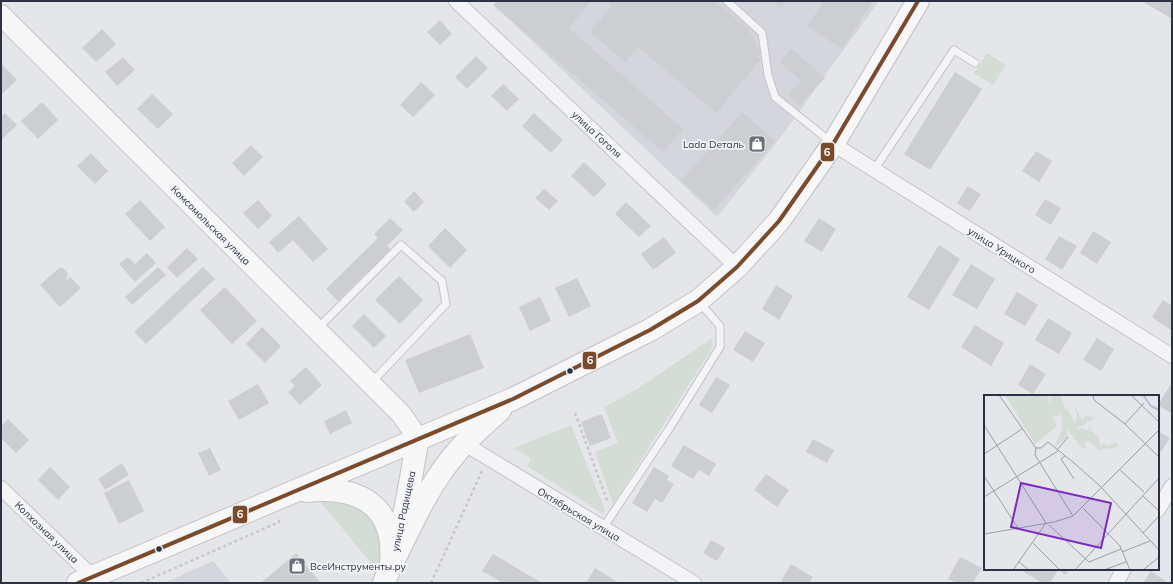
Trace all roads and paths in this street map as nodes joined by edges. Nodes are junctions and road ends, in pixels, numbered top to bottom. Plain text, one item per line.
1 (456, 1) edge
2 (727, 1) edge
3 (918, 1) edge
4 (1, 15) edge
5 (975, 63) dead end
6 (833, 144) junction
7 (874, 170) junction
8 (737, 266) junction
9 (698, 301) junction
10 (316, 330) junction
11 (1172, 356) edge
12 (371, 384) junction
13 (513, 399) junction
14 (575, 413) dead end
15 (418, 438) junction
16 (465, 444) junction
17 (490, 459) junction
18 (1172, 486) edge
19 (1, 488) edge
20 (281, 504) junction
21 (1159, 508) edge
22 (612, 515) junction
23 (603, 528) junction
24 (1123, 570) edge
25 (387, 576) edge
26 (86, 580) edge
27 (141, 583) edge
28 (430, 583) edge
29 (694, 583) edge
30 (1116, 583) edge

1 - 8 street, улица Гоголя
2 - 6 lane
3 - 6 main road
4 - 10 street, Комсомольская улица
5 - 7 lane
6 - 7 street, улица Урицкого
6 - 8 main road
7 - 11 street, улица Урицкого
8 - 9 main road
9 - 13 main road
9 - 22 lane
10 - 12 street, Комсомольская улица
10 - 12 lane
12 - 15 street, Комсомольская улица
13 - 15 main road
13 - 16 main road
14 - 22 path
15 - 20 main road
15 - 25 main road, улица Радищева
16 - 17 street, Октябрьская улица
16 - 25 main road
17 - 23 street, Октябрьская улица
17 - 28 path
18 - 21 street
19 - 26 street, Колхозная улица
20 - 25 main road
20 - 26 main road
20 - 27 path
22 - 23 lane
23 - 29 street, Октябрьская улица
24 - 30 street

